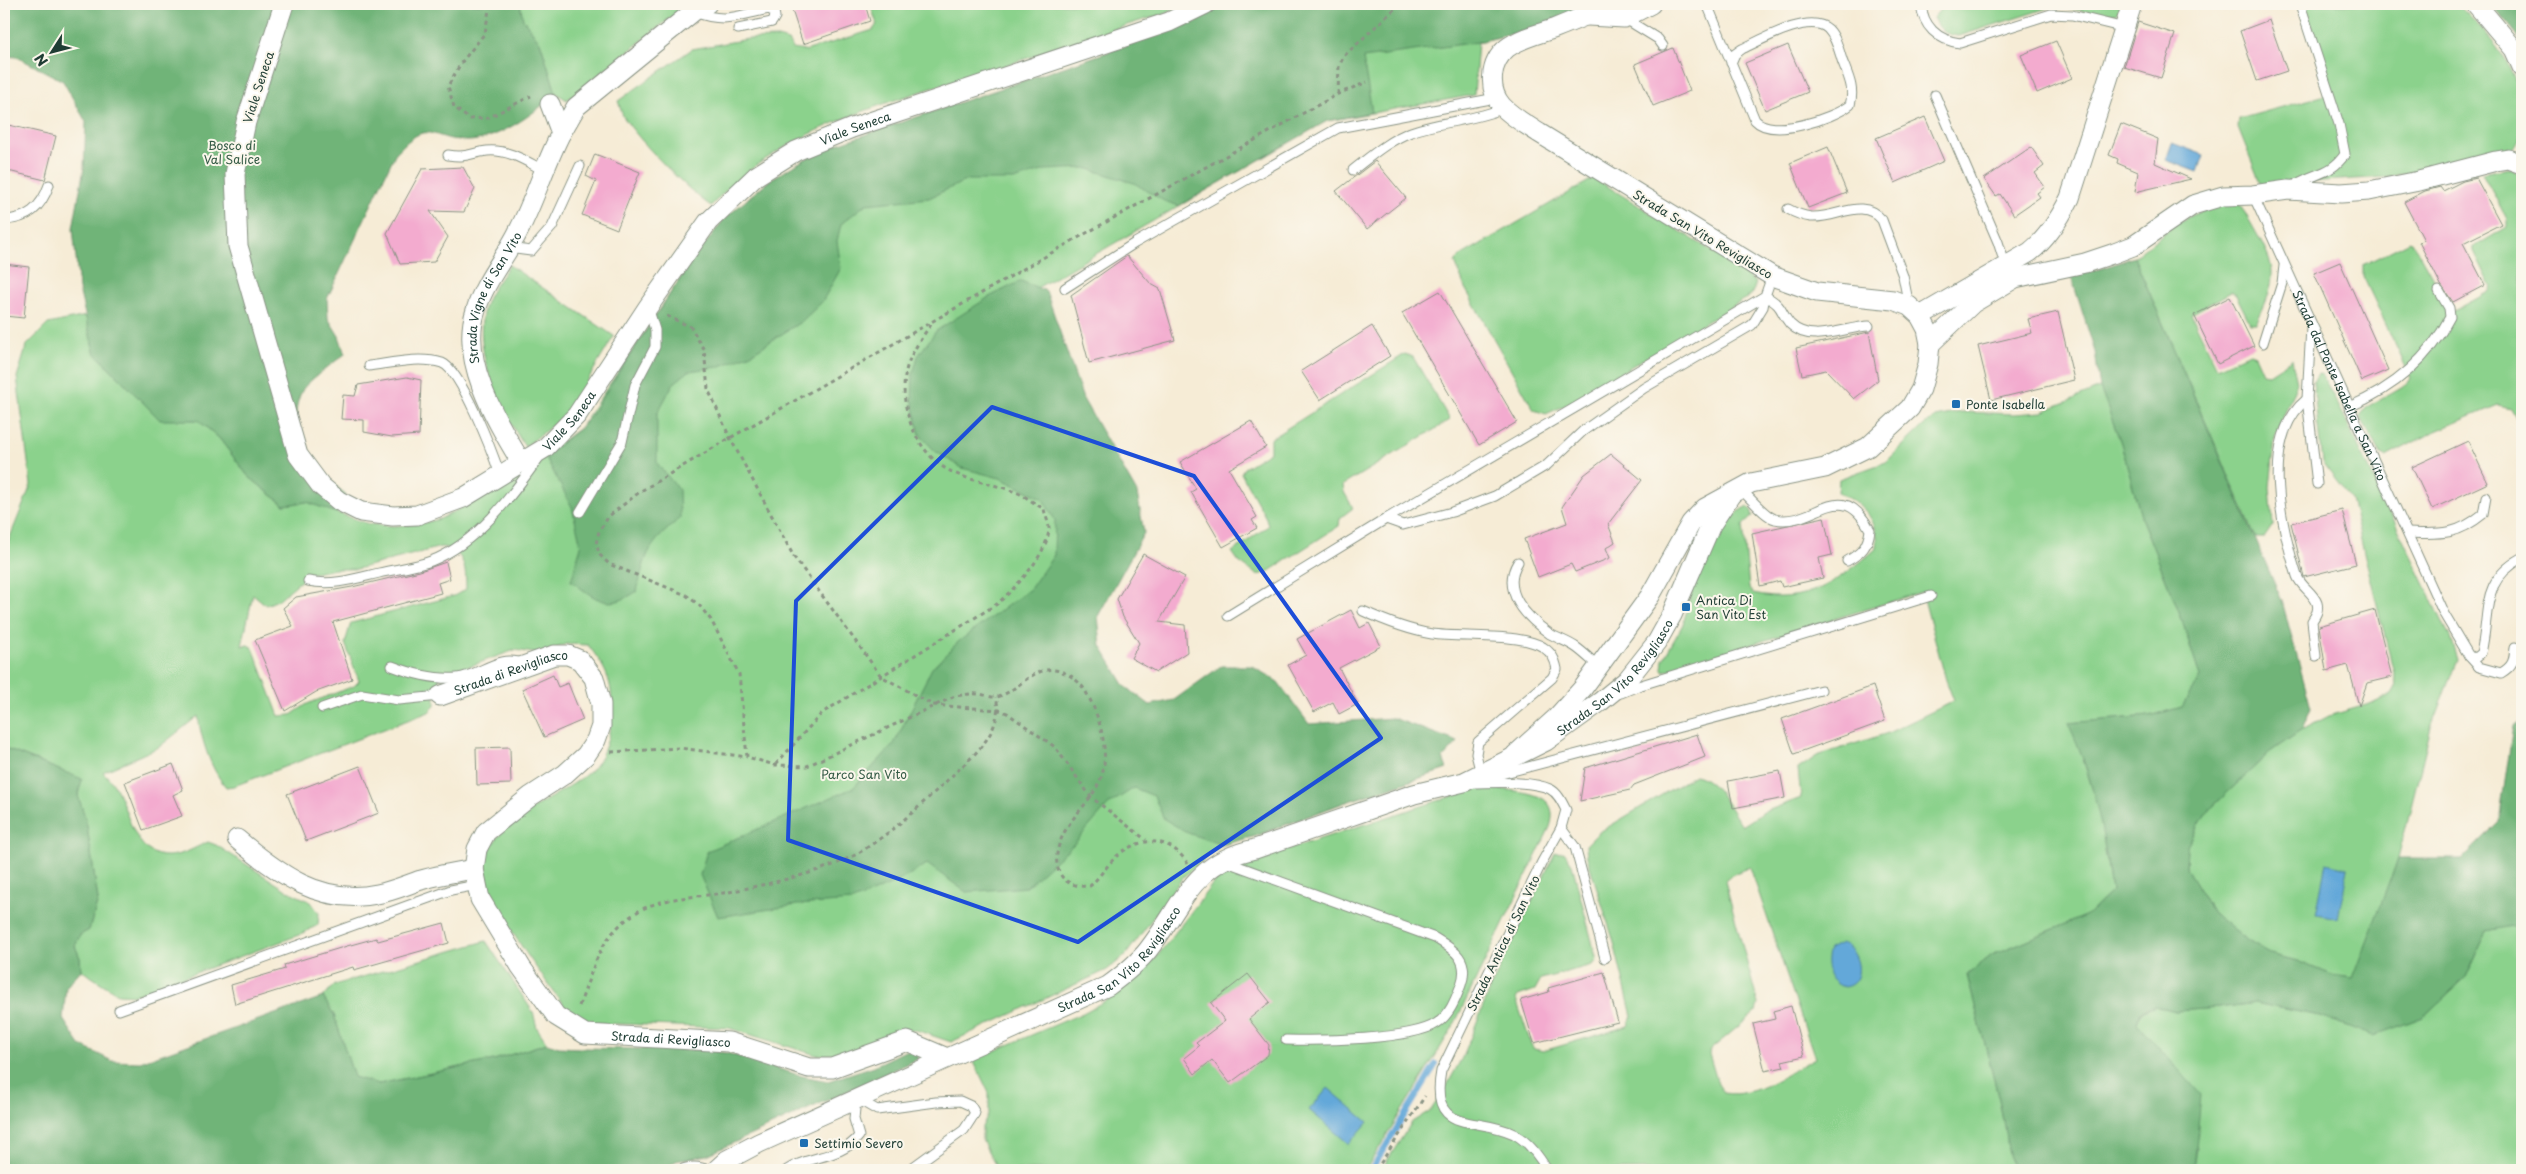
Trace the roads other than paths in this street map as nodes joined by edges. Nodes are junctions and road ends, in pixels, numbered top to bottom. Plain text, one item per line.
1 (284, 4) edge
2 (1206, 4) edge
3 (1651, 4) edge
4 (1707, 4) edge
5 (1921, 4) edge
6 (2132, 4) edge
7 (2300, 4) edge
8 (2476, 4) edge
9 (701, 8) edge
10 (1618, 11) edge
11 (2125, 28) junction
12 (738, 29) dead end
13 (1663, 46) dead end
14 (1731, 63) junction
15 (2522, 67) edge
16 (1935, 95) dead end
17 (1500, 103) junction
18 (550, 104) road end
19 (561, 133) junction
20 (448, 155) dead end
21 (2522, 161) edge
22 (580, 166) dead end
23 (543, 170) junction
24 (1353, 170) dead end
25 (49, 185) dead end
26 (2288, 190) junction
27 (2253, 195) junction
28 (1788, 209) dead end
29 (4, 220) edge
30 (508, 248) junction
31 (2284, 266) junction
32 (2006, 267) junction
33 (1772, 276) junction
34 (1065, 288) dead end
35 (2439, 291) dead end
36 (1765, 296) junction
37 (648, 307) junction
38 (1914, 311) junction
39 (1869, 326) dead end
40 (2311, 327) junction
41 (2263, 343) dead end
42 (1930, 344) junction
43 (369, 366) dead end
44 (2307, 399) junction
45 (2349, 407) junction
46 (545, 448) junction
47 (521, 462) junction
48 (500, 475) junction
49 (2317, 484) dead end
50 (1735, 492) junction
51 (2486, 498) dead end
52 (580, 512) dead end
53 (1386, 519) junction
54 (2408, 534) junction
55 (2522, 558) edge
56 (1847, 561) dead end
57 (1518, 562) dead end
58 (308, 581) dead end
59 (1931, 596) dead end
60 (1363, 611) dead end
61 (1228, 616) dead end
62 (2515, 647) dead end
63 (2316, 656) dead end
64 (2469, 656) junction
65 (525, 665) junction
66 (392, 666) dead end
67 (1598, 666) junction
68 (1821, 690) dead end
69 (440, 696) joint
70 (1600, 702) junction
71 (322, 708) dead end
72 (1515, 755) junction
73 (1472, 778) junction
74 (1561, 828) junction
75 (237, 839) dead end
76 (1222, 860) junction
77 (475, 877) junction
78 (1605, 958) dead end
79 (119, 1010) dead end
80 (1286, 1040) dead end
81 (948, 1058) junction
82 (856, 1098) junction
83 (682, 1170) edge
84 (706, 1170) edge
85 (716, 1170) edge
86 (787, 1170) edge
87 (908, 1170) edge
88 (1547, 1170) edge

1 - 48 street, Viale Seneca
2 - 37 street, Viale Seneca
3 - 10 street
4 - 14 lane
5 - 11 lane
6 - 11 street
7 - 26 lane
8 - 15 street
9 - 12 lane
9 - 19 street, Strada Vigne di San Vito
10 - 13 lane
10 - 17 street
11 - 32 street
14 - 14 lane
16 - 32 lane
17 - 24 lane
17 - 33 street, Strada San Vito Revigliasco
17 - 34 lane
18 - 19 street
19 - 23 street, Strada Vigne di San Vito
20 - 23 lane
21 - 26 street
22 - 30 lane
23 - 30 street, Strada Vigne di San Vito
25 - 29 lane
26 - 27 street
27 - 31 lane, Strada dal Ponte Isabella a San Vito
27 - 42 street
28 - 38 lane
30 - 47 street, Strada Vigne di San Vito
31 - 40 lane, Strada dal Ponte Isabella a San Vito
31 - 41 lane
32 - 38 street
33 - 36 lane
33 - 38 street, Strada San Vito Revigliasco
35 - 45 lane
36 - 39 lane
36 - 53 lane
36 - 53 lane
37 - 46 street, Viale Seneca
37 - 52 lane
38 - 42 street, Strada San Vito Revigliasco
40 - 44 lane
40 - 45 lane, Strada dal Ponte Isabella a San Vito
42 - 50 street, Strada San Vito Revigliasco
43 - 48 lane
44 - 49 lane
44 - 63 lane
45 - 54 lane, Strada dal Ponte Isabella a San Vito
46 - 47 street, Viale Seneca
46 - 58 lane
47 - 48 street, Viale Seneca
50 - 56 lane
50 - 67 street, Strada San Vito Revigliasco
50 - 70 street, Strada San Vito Revigliasco
51 - 54 lane
53 - 61 lane
54 - 64 lane, Strada dal Ponte Isabella a San Vito
55 - 64 lane
57 - 67 lane
59 - 70 lane
60 - 73 lane
62 - 64 lane
65 - 66 lane
65 - 69 street, Strada di Revigliasco
65 - 77 street, Strada di Revigliasco
67 - 72 street, Strada San Vito Revigliasco
68 - 73 lane
69 - 71 lane
70 - 72 street, Strada San Vito Revigliasco
72 - 73 street, Strada San Vito Revigliasco
73 - 74 lane, Strada Antica di San Vito
73 - 76 street, Strada San Vito Revigliasco
74 - 78 lane
74 - 88 lane, Strada Antica di San Vito
75 - 77 street
76 - 80 lane
76 - 81 street, Strada San Vito Revigliasco
77 - 79 lane
77 - 81 street, Strada di Revigliasco
81 - 82 street, Strada San Vito Revigliasco
82 - 85 street, Strada San Vito Revigliasco
82 - 86 lane
82 - 87 lane
83 - 84 lane

